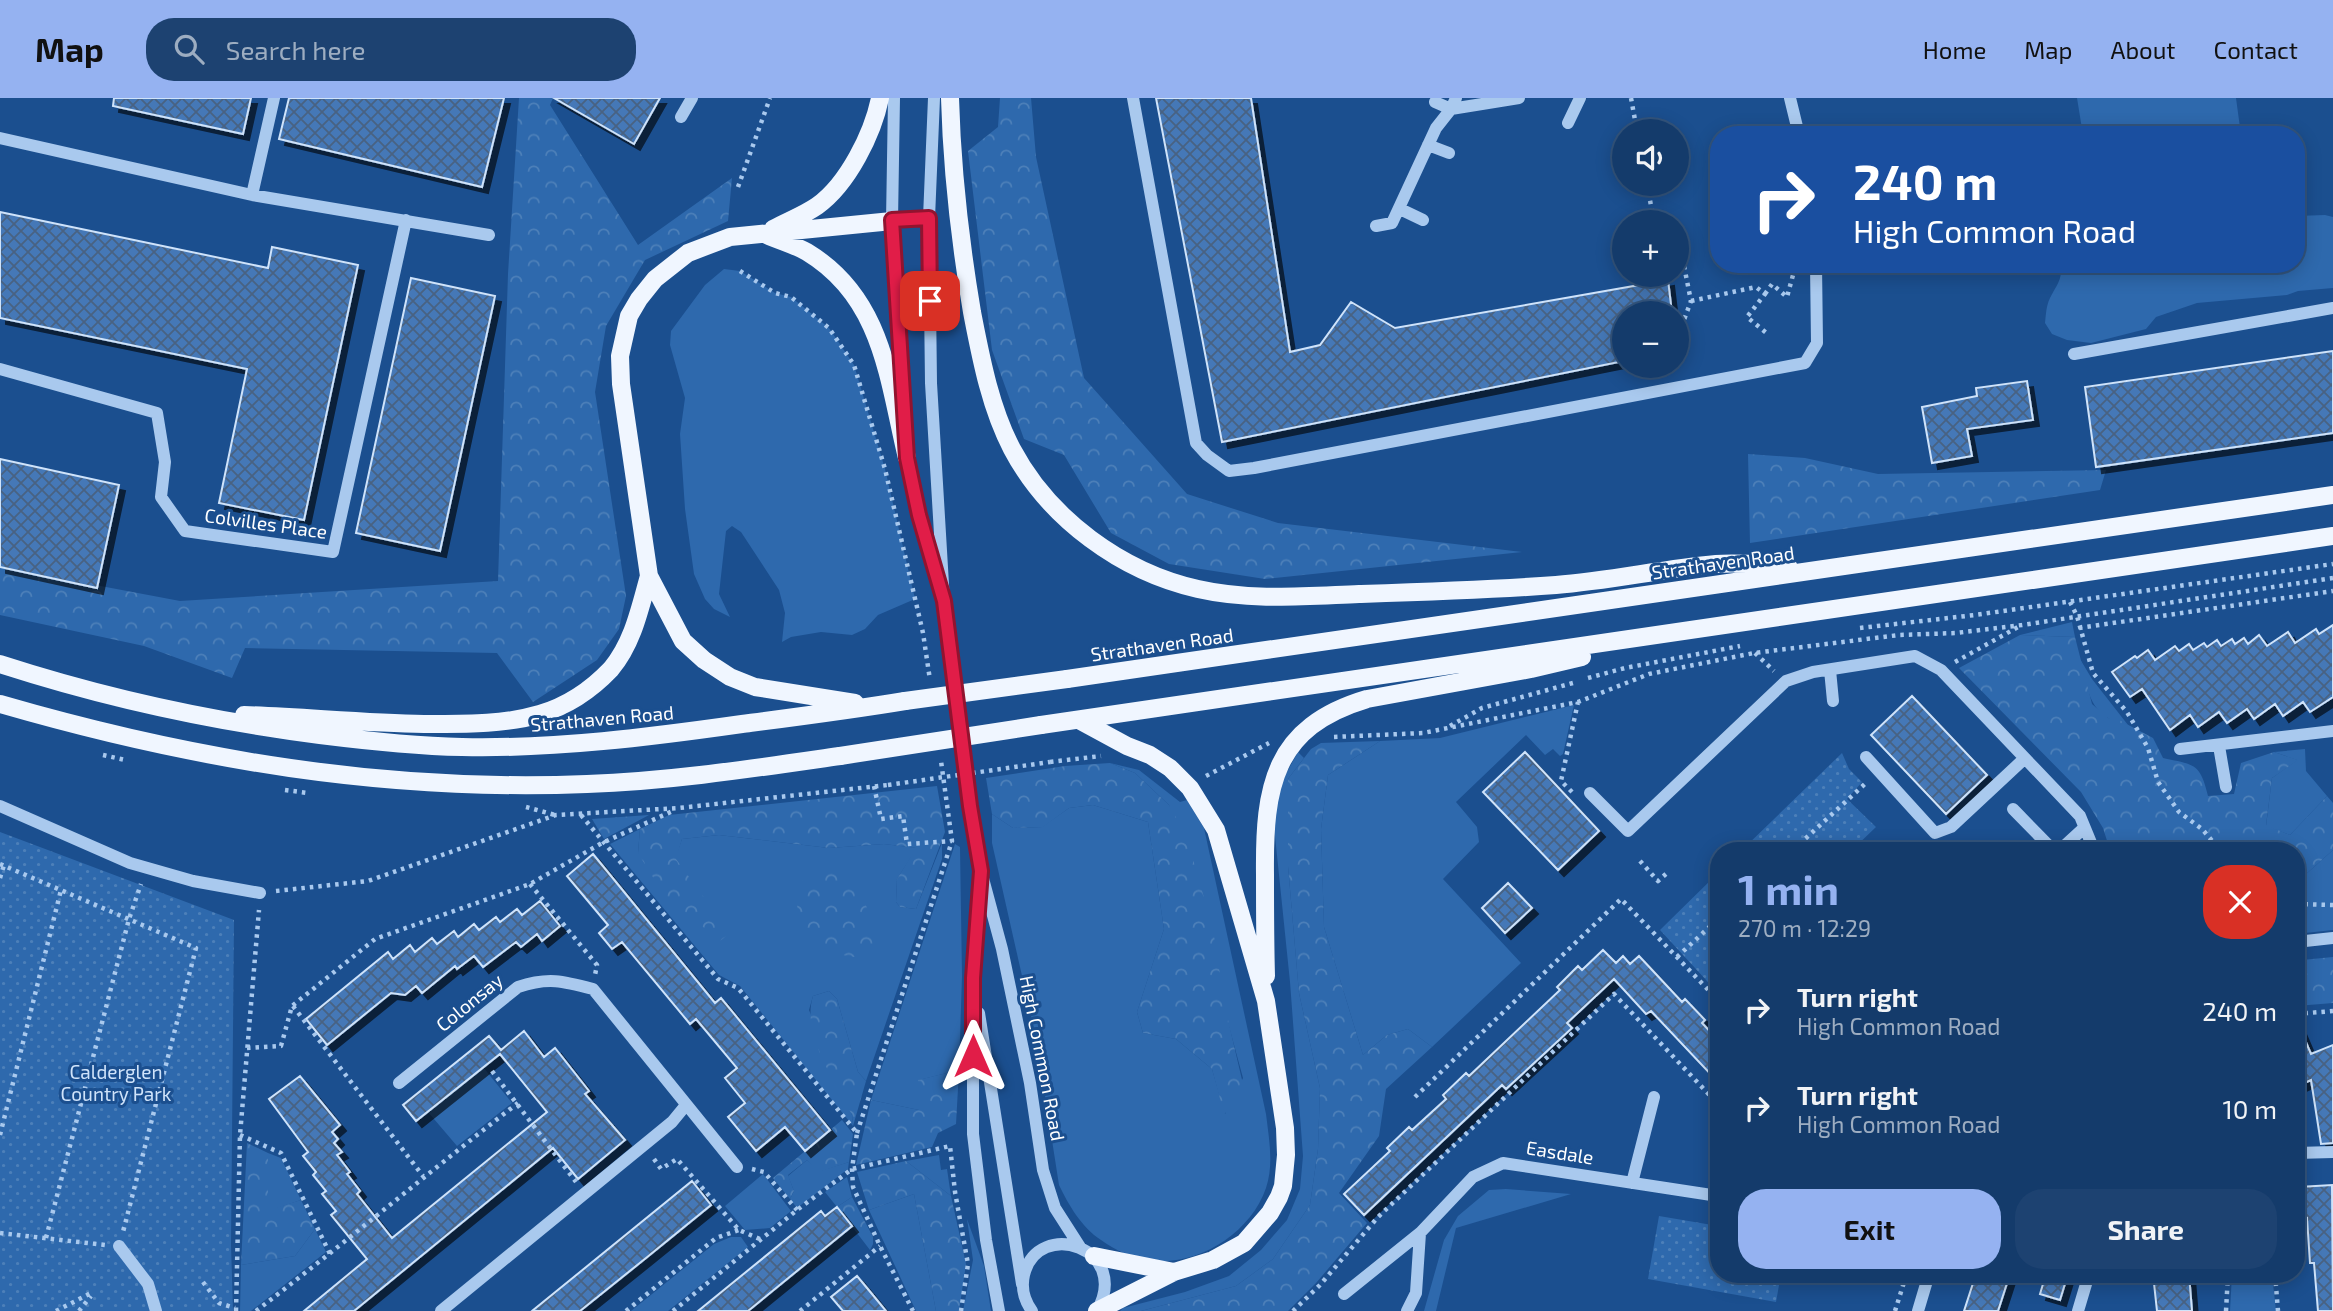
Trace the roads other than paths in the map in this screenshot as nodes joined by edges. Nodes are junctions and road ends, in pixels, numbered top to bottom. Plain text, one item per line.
1 (274, 98) edge
2 (692, 98) edge
3 (880, 98) edge
4 (894, 98) edge
5 (934, 98) edge
6 (950, 98) edge
7 (1133, 98) edge
8 (1519, 98) edge
9 (1580, 98) edge
10 (1790, 98) edge
11 (1435, 102) dead end
12 (1453, 104) edge
13 (681, 117) dead end
14 (1568, 123) dead end
15 (1797, 126) edge
16 (0, 138) edge
17 (1428, 145) junction
18 (1449, 153) dead end
19 (252, 195) junction
20 (1400, 209) junction
21 (929, 218) junction
22 (406, 220) junction
23 (892, 220) junction
24 (1423, 220) dead end
25 (1376, 226) dead end
26 (489, 234) dead end
27 (764, 234) junction
28 (1816, 273) edge
29 (2333, 308) edge
30 (2074, 354) dead end
31 (0, 369) edge
32 (907, 458) junction
33 (2333, 495) edge
34 (2333, 536) edge
35 (1834, 567) junction
36 (649, 576) junction
37 (944, 601) junction
38 (1680, 632) junction
39 (0, 664) edge
40 (1830, 670) junction
41 (1833, 701) dead end
42 (0, 704) edge
43 (876, 706) junction
44 (177, 712) junction
45 (1079, 720) junction
46 (2333, 731) edge
47 (2220, 746) junction
48 (2180, 749) dead end
49 (1866, 757) dead end
50 (2025, 758) junction
51 (2226, 787) dead end
52 (1590, 793) road end
53 (0, 806) edge
54 (2013, 810) dead end
55 (2084, 828) junction
56 (2045, 842) edge
57 (2069, 842) edge
58 (2090, 842) edge
59 (981, 871) junction
60 (260, 893) road end
61 (2333, 939) edge
62 (2305, 941) edge
63 (973, 978) junction
64 (1266, 1001) junction
65 (399, 1083) dead end
66 (1654, 1097) dead end
67 (686, 1105) junction
68 (2333, 1152) edge
69 (2305, 1153) edge
70 (737, 1167) road end
71 (1632, 1183) junction
72 (1710, 1195) edge
73 (1420, 1233) junction
74 (119, 1247) road end
75 (1087, 1252) junction
76 (1174, 1272) junction
77 (1926, 1283) edge
78 (2086, 1283) edge
79 (1023, 1284) junction
80 (1344, 1294) dead end
81 (156, 1311) edge
82 (441, 1311) edge
83 (999, 1311) edge
84 (1032, 1311) edge
85 (1097, 1311) edge
86 (1406, 1311) edge
87 (1918, 1311) edge
88 (2078, 1311) edge

1 - 19 street
2 - 13 street
3 - 27 main road
4 - 23 street, High Common Road
5 - 21 street, High Common Road
6 - 35 main road
7 - 28 street
8 - 12 street
9 - 14 street
10 - 15 street
11 - 12 street
12 - 17 street
16 - 19 street
17 - 18 street
17 - 20 street
19 - 22 street
20 - 24 street
20 - 25 street
21 - 23 street
21 - 37 street, High Common Road
22 - 26 street
22 - 31 street, Colvilles Place
23 - 27 main road
23 - 32 street, High Common Road
27 - 32 main road
27 - 36 main road
29 - 30 street
32 - 37 street, High Common Road
33 - 35 main road, Strathaven Road
34 - 38 main road
35 - 43 main road, Strathaven Road, bridge
36 - 43 main road
36 - 44 main road
37 - 59 street, High Common Road
38 - 45 main road
38 - 64 main road
39 - 44 main road, Strathaven Road
40 - 41 street
40 - 50 street
40 - 52 street
42 - 45 main road, bridge
43 - 44 main road, Strathaven Road
45 - 64 main road
46 - 47 street
47 - 48 street
47 - 51 street
49 - 50 street
50 - 55 street
53 - 60 street
54 - 56 street
55 - 57 street
55 - 58 street
59 - 63 street, High Common Road
59 - 75 street, High Common Road
61 - 62 street
63 - 79 street, High Common Road
63 - 83 street, High Common Road
64 - 76 main road
65 - 67 street, Colonsay
66 - 71 street
67 - 70 street
67 - 82 street
68 - 69 street
71 - 72 street, Easdale
71 - 73 street, Easdale
73 - 80 street, Easdale
73 - 86 street
74 - 81 street
75 - 76 main road
75 - 79 street
75 - 85 street, High Common Road
76 - 85 main road
77 - 87 street
78 - 88 street
79 - 84 street, High Common Road

